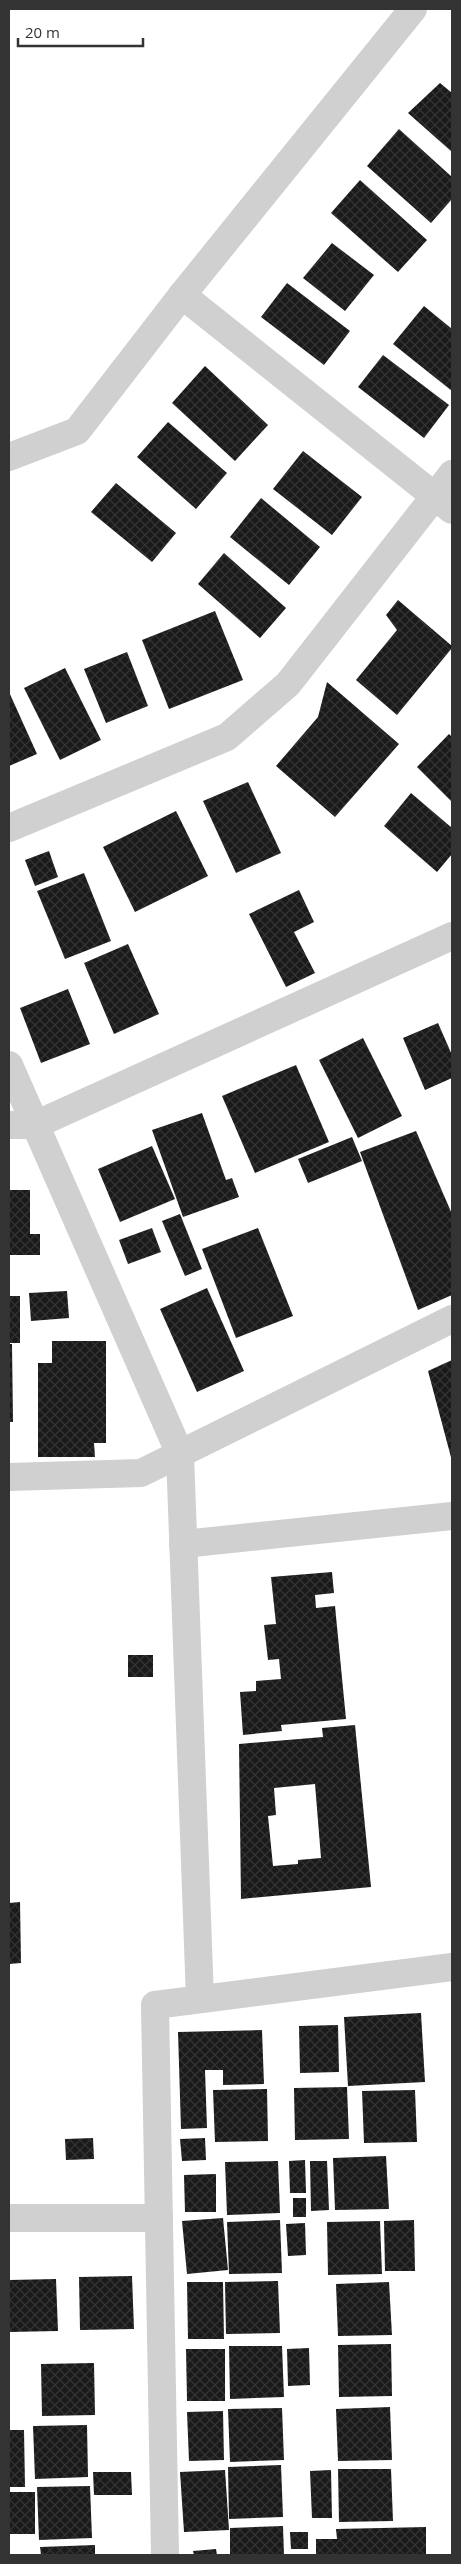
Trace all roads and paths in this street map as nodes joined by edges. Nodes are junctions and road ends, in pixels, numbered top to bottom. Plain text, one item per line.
1 (413, 9) edge
2 (182, 295) junction
3 (9, 457) edge
4 (452, 474) edge
5 (443, 503) edge
6 (9, 828) edge
7 (452, 936) edge
8 (9, 1065) edge
9 (22, 1125) edge
10 (452, 1320) edge
11 (180, 1454) junction
12 (9, 1477) edge
13 (452, 1516) edge
14 (183, 1544) junction
15 (452, 1967) edge
16 (200, 1999) junction
17 (9, 2218) edge
18 (159, 2218) junction
19 (165, 2555) edge

1 - 2 street
2 - 3 street
2 - 5 street
4 - 5 street
5 - 6 street
7 - 9 street
8 - 9 street
9 - 11 street
10 - 11 street
11 - 12 street
11 - 14 street
13 - 14 street
14 - 16 street
15 - 16 street
16 - 18 street
17 - 18 street
18 - 19 street

